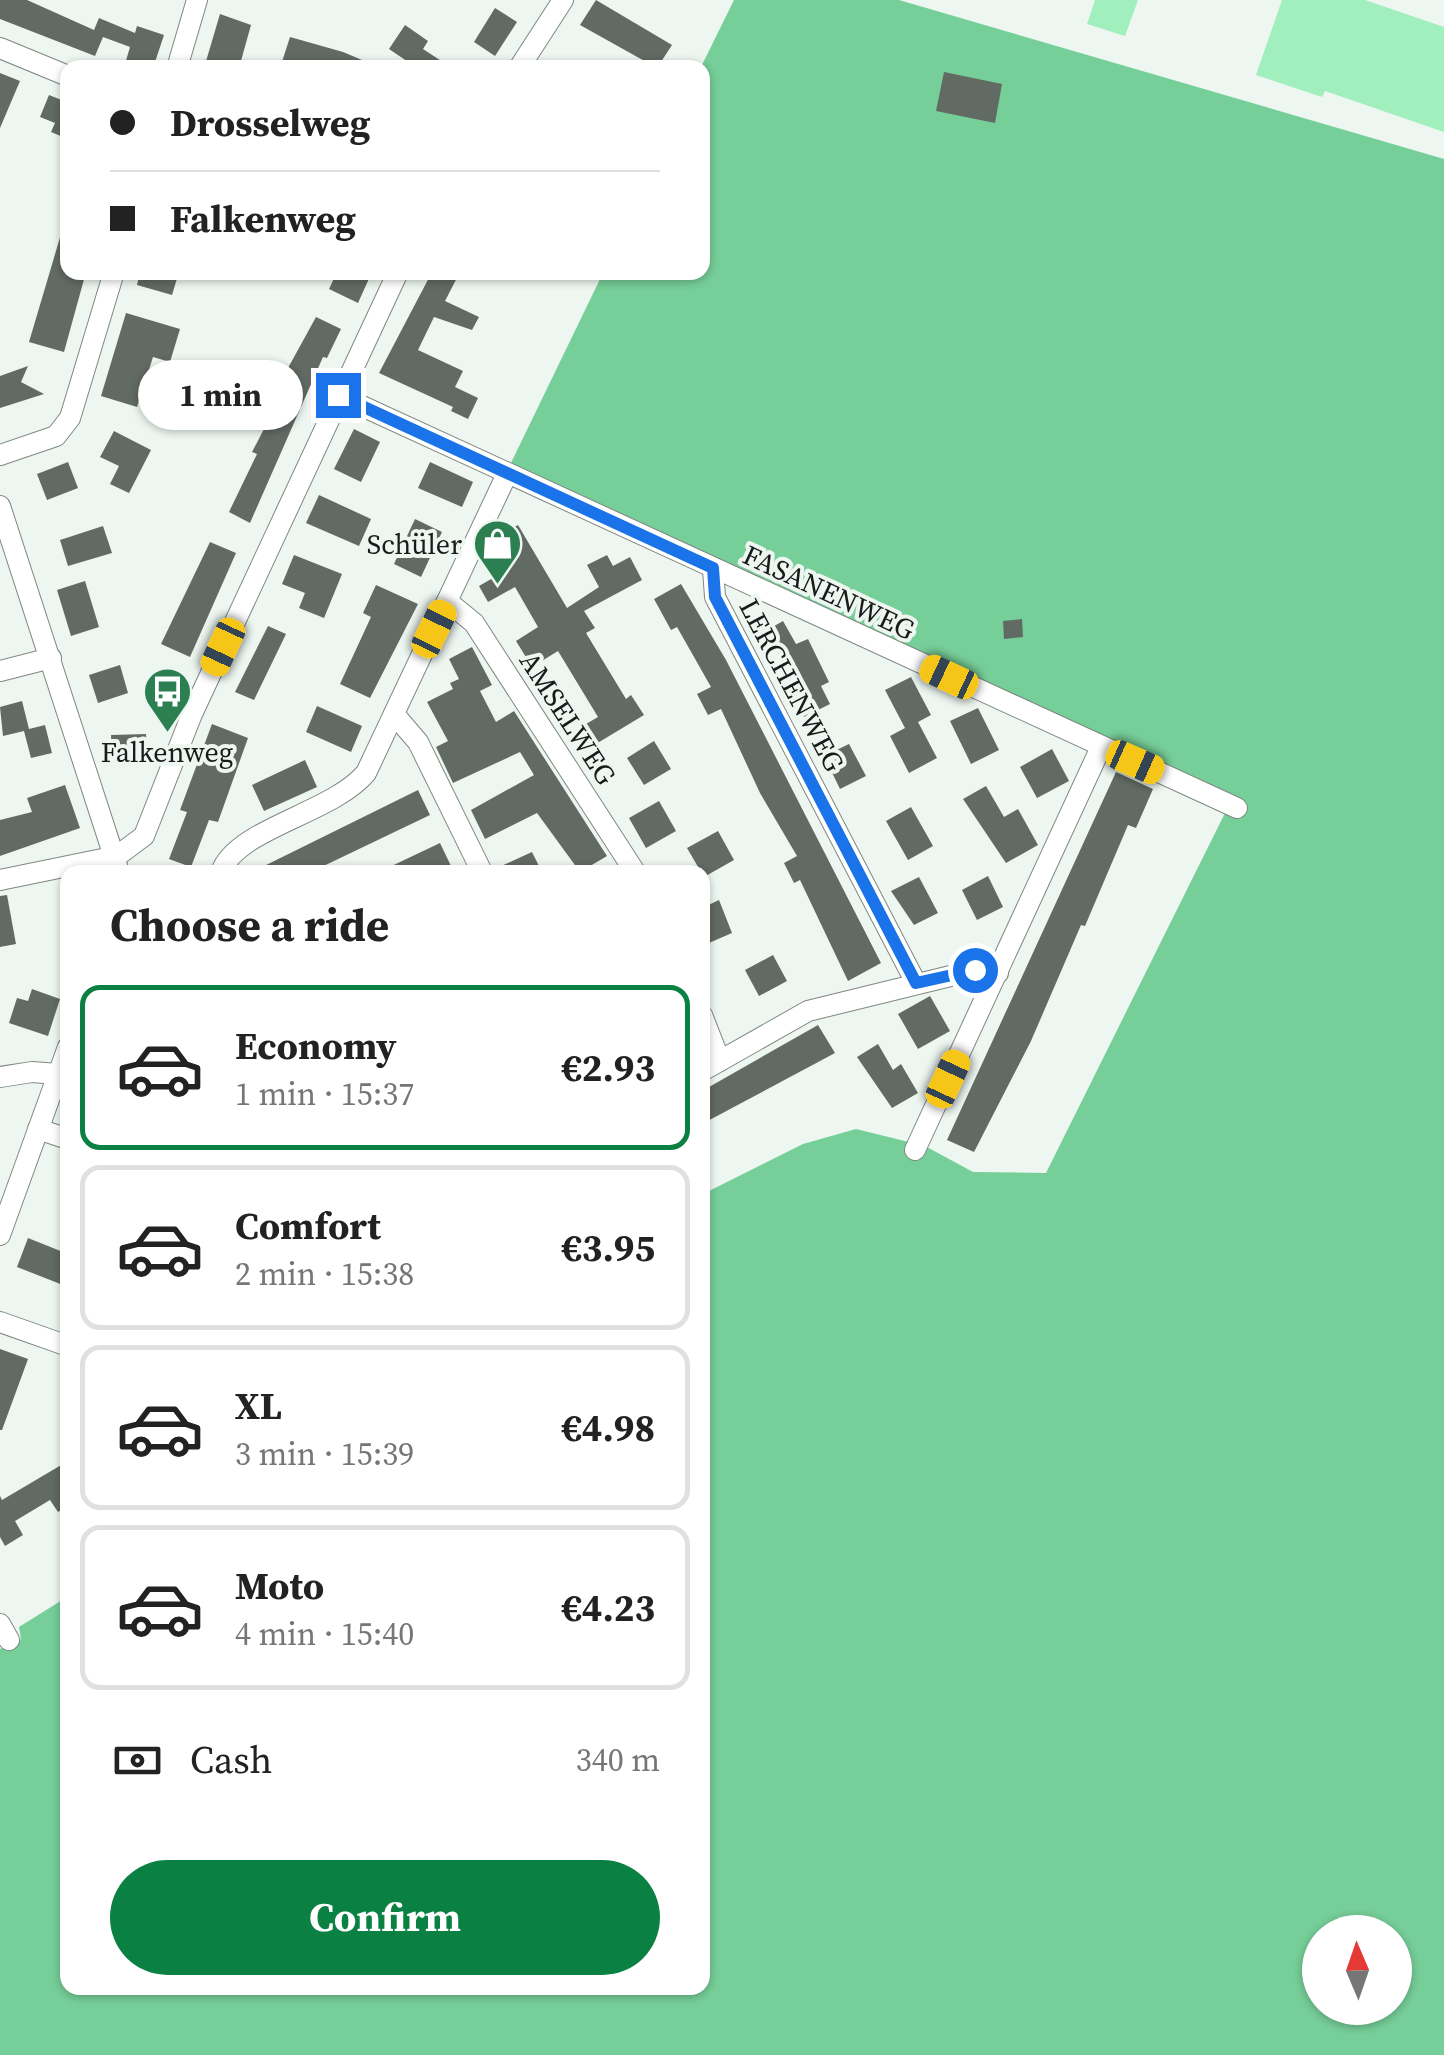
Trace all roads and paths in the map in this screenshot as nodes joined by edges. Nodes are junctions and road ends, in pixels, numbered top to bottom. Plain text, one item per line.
1 (198, 0) edge
2 (563, 0) edge
3 (0, 48) edge
4 (179, 60) edge
5 (524, 60) edge
6 (60, 73) edge
7 (112, 280) edge
8 (394, 280) edge
9 (338, 395) junction
10 (0, 455) edge
11 (507, 474) junction
12 (0, 506) edge
13 (713, 568) junction
14 (447, 601) junction
15 (51, 658) junction
16 (0, 671) edge
17 (394, 714) junction
18 (1101, 747) junction
19 (1237, 808) dead end
20 (118, 864) edge
21 (226, 865) edge
22 (479, 865) edge
23 (629, 865) edge
24 (60, 872) edge
25 (0, 880) edge
26 (998, 972) junction
27 (916, 983) junction
28 (711, 1066) edge
29 (60, 1069) edge
30 (58, 1074) junction
31 (0, 1078) edge
32 (38, 1129) junction
33 (60, 1136) edge
34 (915, 1150) dead end
35 (0, 1235) edge
36 (0, 1322) edge
37 (60, 1343) edge

1 - 4 street
2 - 5 street
3 - 6 street
7 - 10 street
8 - 9 street
9 - 11 street
9 - 20 street
11 - 13 street, FASANENWEG
11 - 14 street
12 - 15 street
13 - 18 street, FASANENWEG
13 - 27 street, LERCHENWEG
14 - 17 street
14 - 23 street, AMSELWEG
15 - 16 street
15 - 20 street
17 - 21 street
17 - 22 street
18 - 19 street, FASANENWEG
18 - 26 street
24 - 25 street
26 - 27 street
26 - 34 street
27 - 28 street
29 - 30 street
30 - 31 street
30 - 32 street
32 - 33 street
32 - 35 street
36 - 37 street

